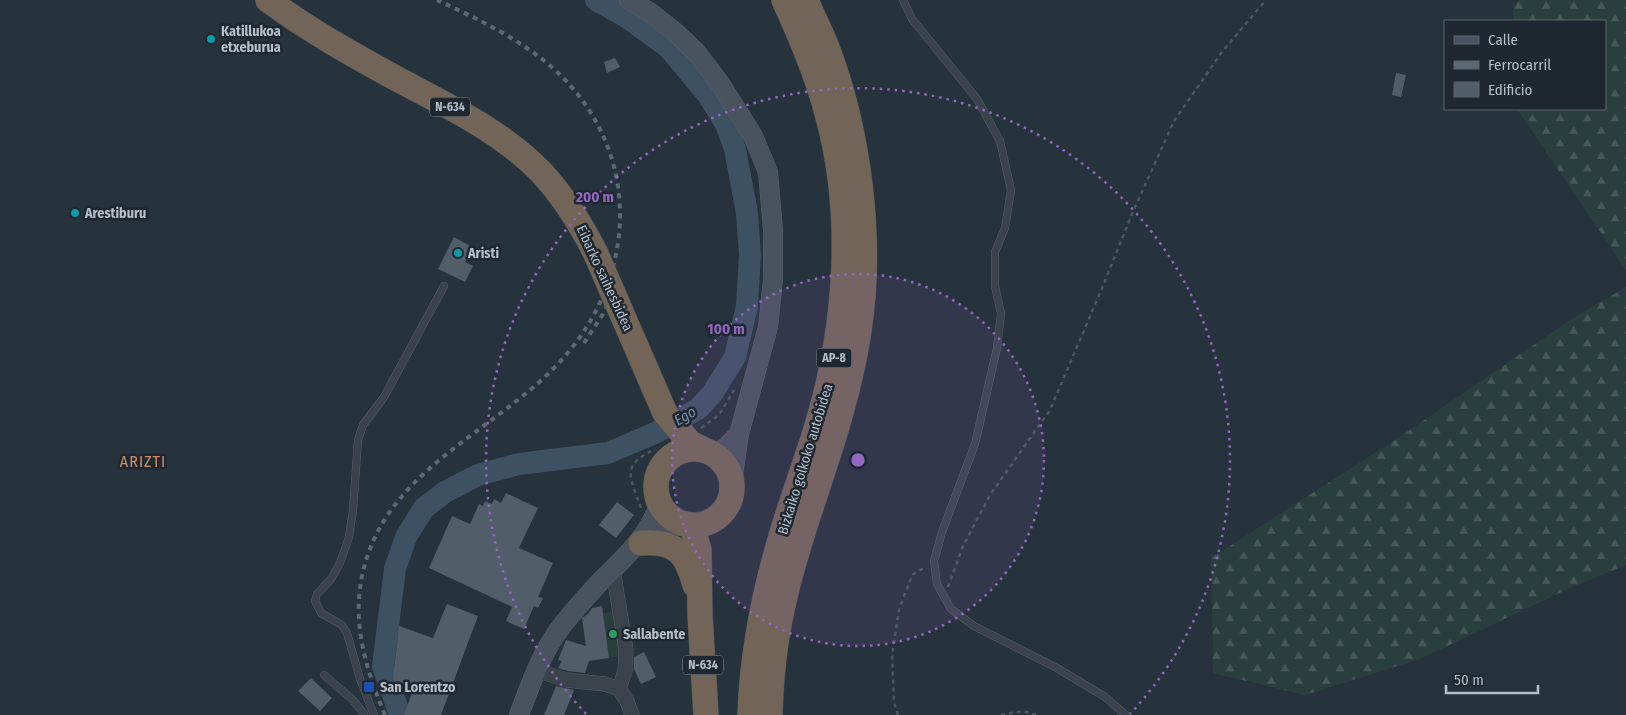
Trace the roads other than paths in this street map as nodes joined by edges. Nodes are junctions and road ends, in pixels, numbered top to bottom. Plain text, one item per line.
1 (268, 0) edge
2 (629, 0) edge
3 (784, 0) edge
4 (806, 0) edge
5 (904, 0) edge
6 (444, 286) dead end
7 (739, 434) junction
8 (687, 436) junction
9 (662, 467) junction
10 (732, 482) junction
11 (660, 502) junction
12 (722, 512) junction
13 (688, 525) junction
14 (639, 544) junction
15 (613, 570) junction
16 (700, 579) junction
17 (700, 615) junction
18 (536, 670) junction
19 (324, 676) dead end
20 (619, 689) junction
21 (364, 715) edge
22 (374, 715) edge
23 (519, 715) edge
24 (632, 715) edge
25 (706, 715) edge
26 (750, 715) edge
27 (770, 715) edge
28 (1126, 715) edge

1 - 8 highway, Eibarko saihesbidea / N-634, bridge
2 - 7 street
3 - 26 highway, Bizkaiko golkoko autobidea / AP-8
4 - 27 highway, Bizkaiko golkoko autobidea / AP-8
5 - 28 lane
6 - 22 lane
7 - 8 street
7 - 10 street
8 - 9 highway, Eibarko saihesbidea
8 - 9 highway
8 - 10 highway, N-634
9 - 11 highway, Eibarko saihesbidea
10 - 12 highway
11 - 13 highway
11 - 14 street
12 - 13 highway
12 - 16 highway
13 - 14 street
13 - 16 highway
14 - 15 street
14 - 17 highway
15 - 18 street
15 - 20 street
16 - 17 highway, N-634
17 - 25 highway, N-634
18 - 20 street
18 - 23 street
19 - 21 lane
20 - 24 street

